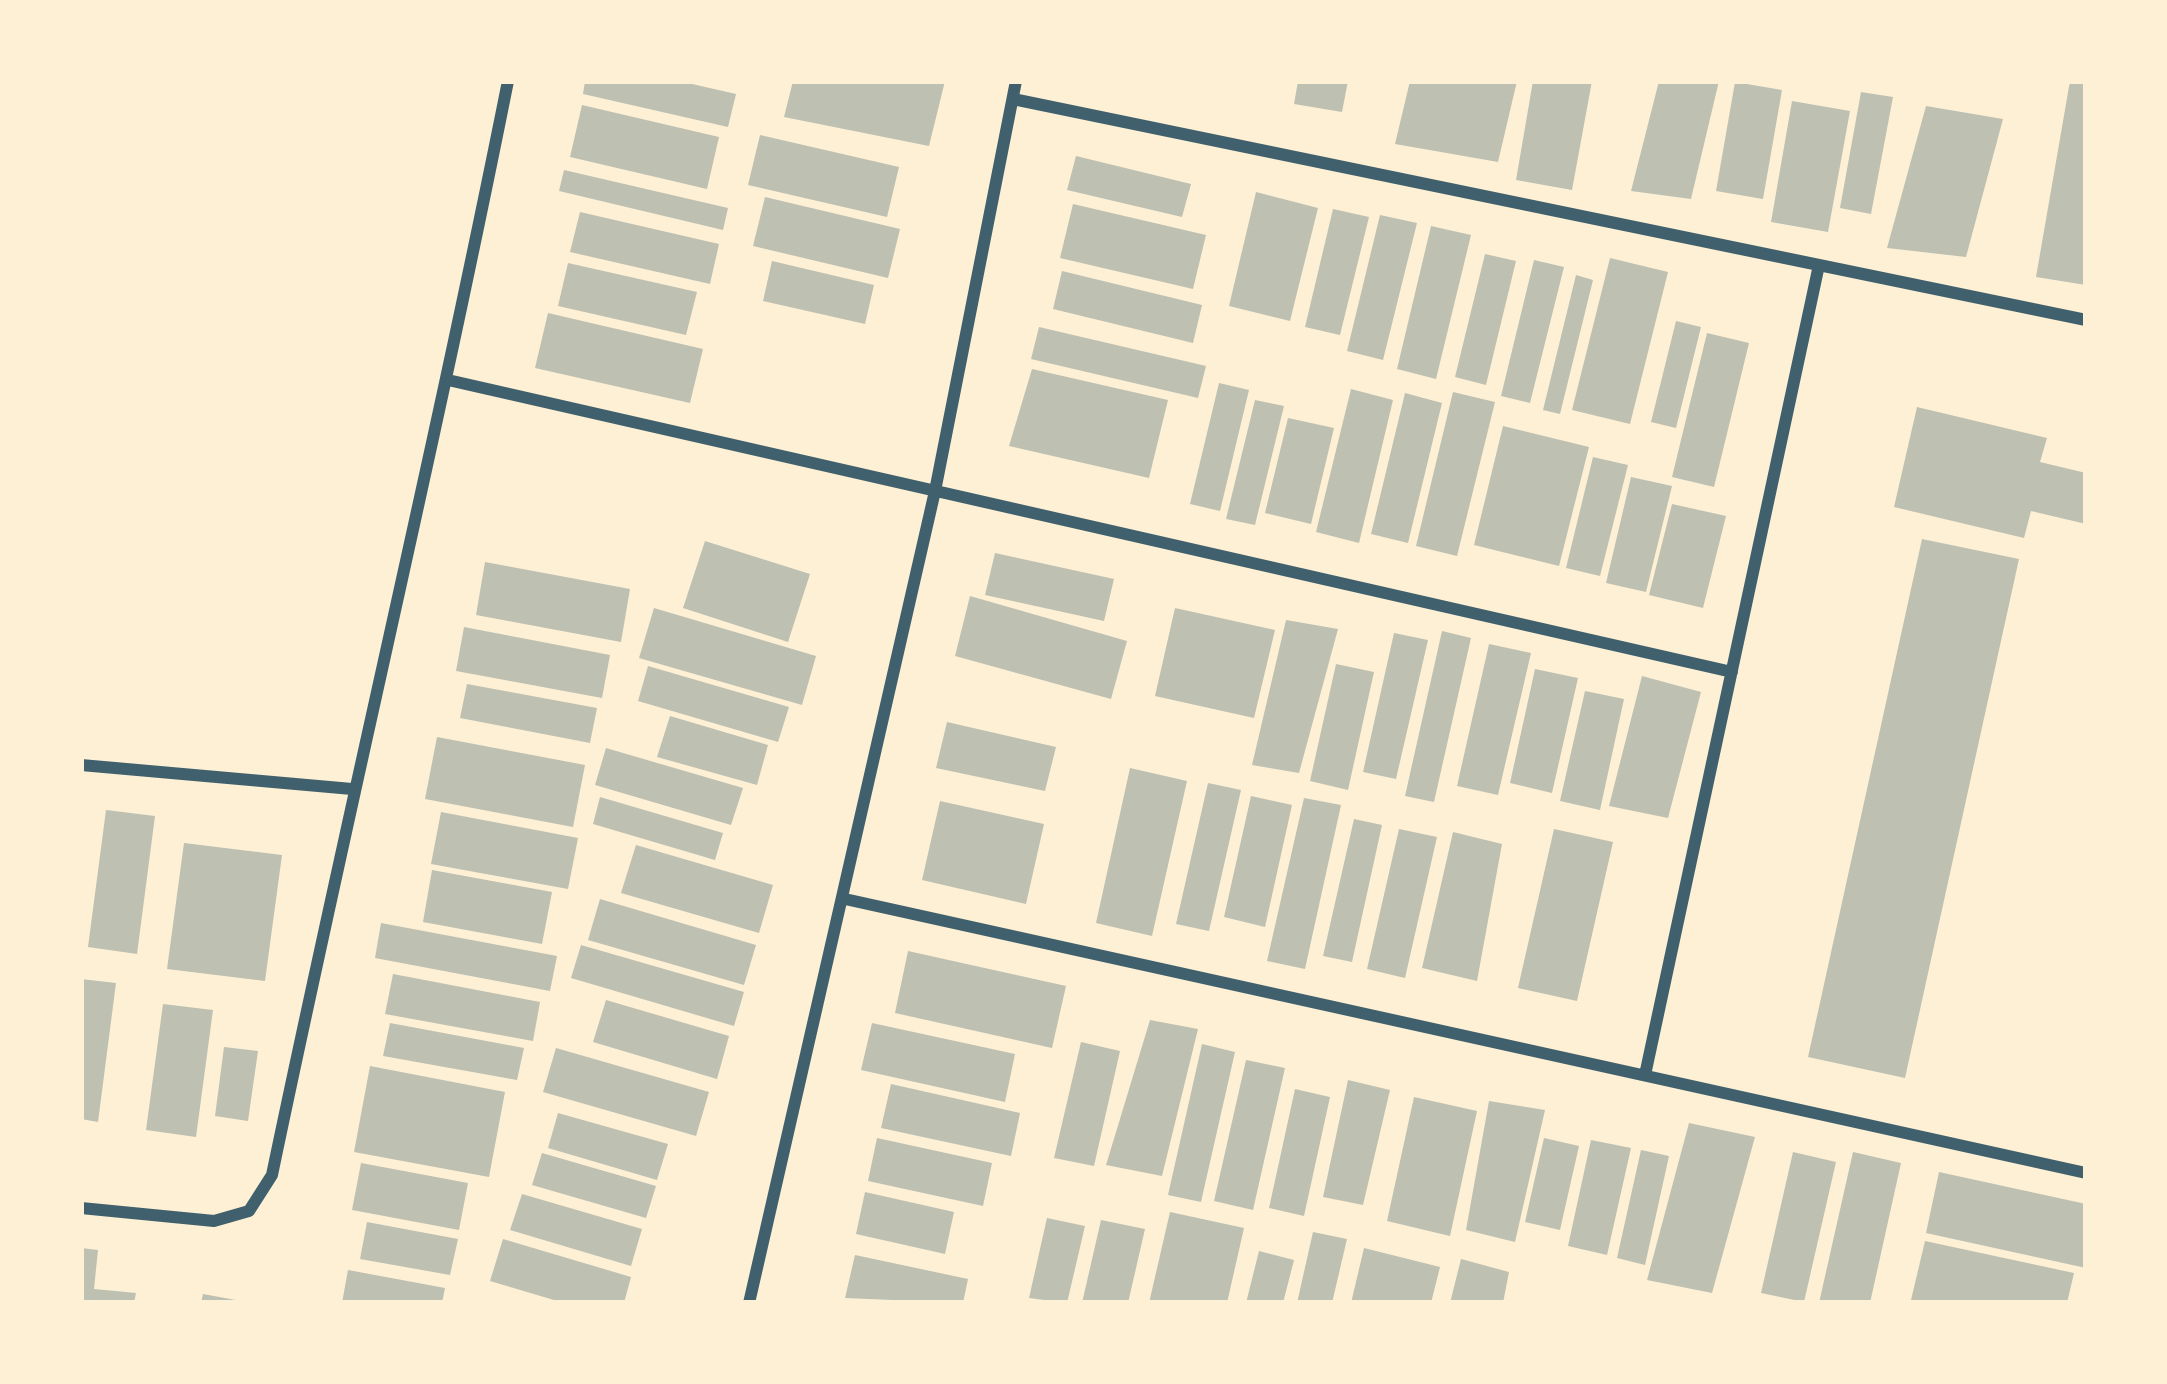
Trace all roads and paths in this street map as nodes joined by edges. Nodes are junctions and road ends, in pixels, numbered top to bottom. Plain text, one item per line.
1 (508, 81) edge
2 (1016, 81) edge
3 (1013, 99) junction
4 (1819, 265) junction
5 (2086, 320) edge
6 (448, 380) junction
7 (935, 491) junction
8 (1732, 672) junction
9 (81, 765) edge
10 (352, 789) junction
11 (845, 899) junction
12 (1645, 1075) junction
13 (2086, 1173) edge
14 (81, 1208) edge
15 (755, 1302) edge

1 - 6 street
2 - 3 street
3 - 4 street
3 - 7 street
4 - 5 street
4 - 8 street
6 - 7 street
6 - 10 street
7 - 8 street
7 - 11 street
8 - 12 street
9 - 10 street
10 - 14 street
11 - 12 street
11 - 15 street
12 - 13 street

